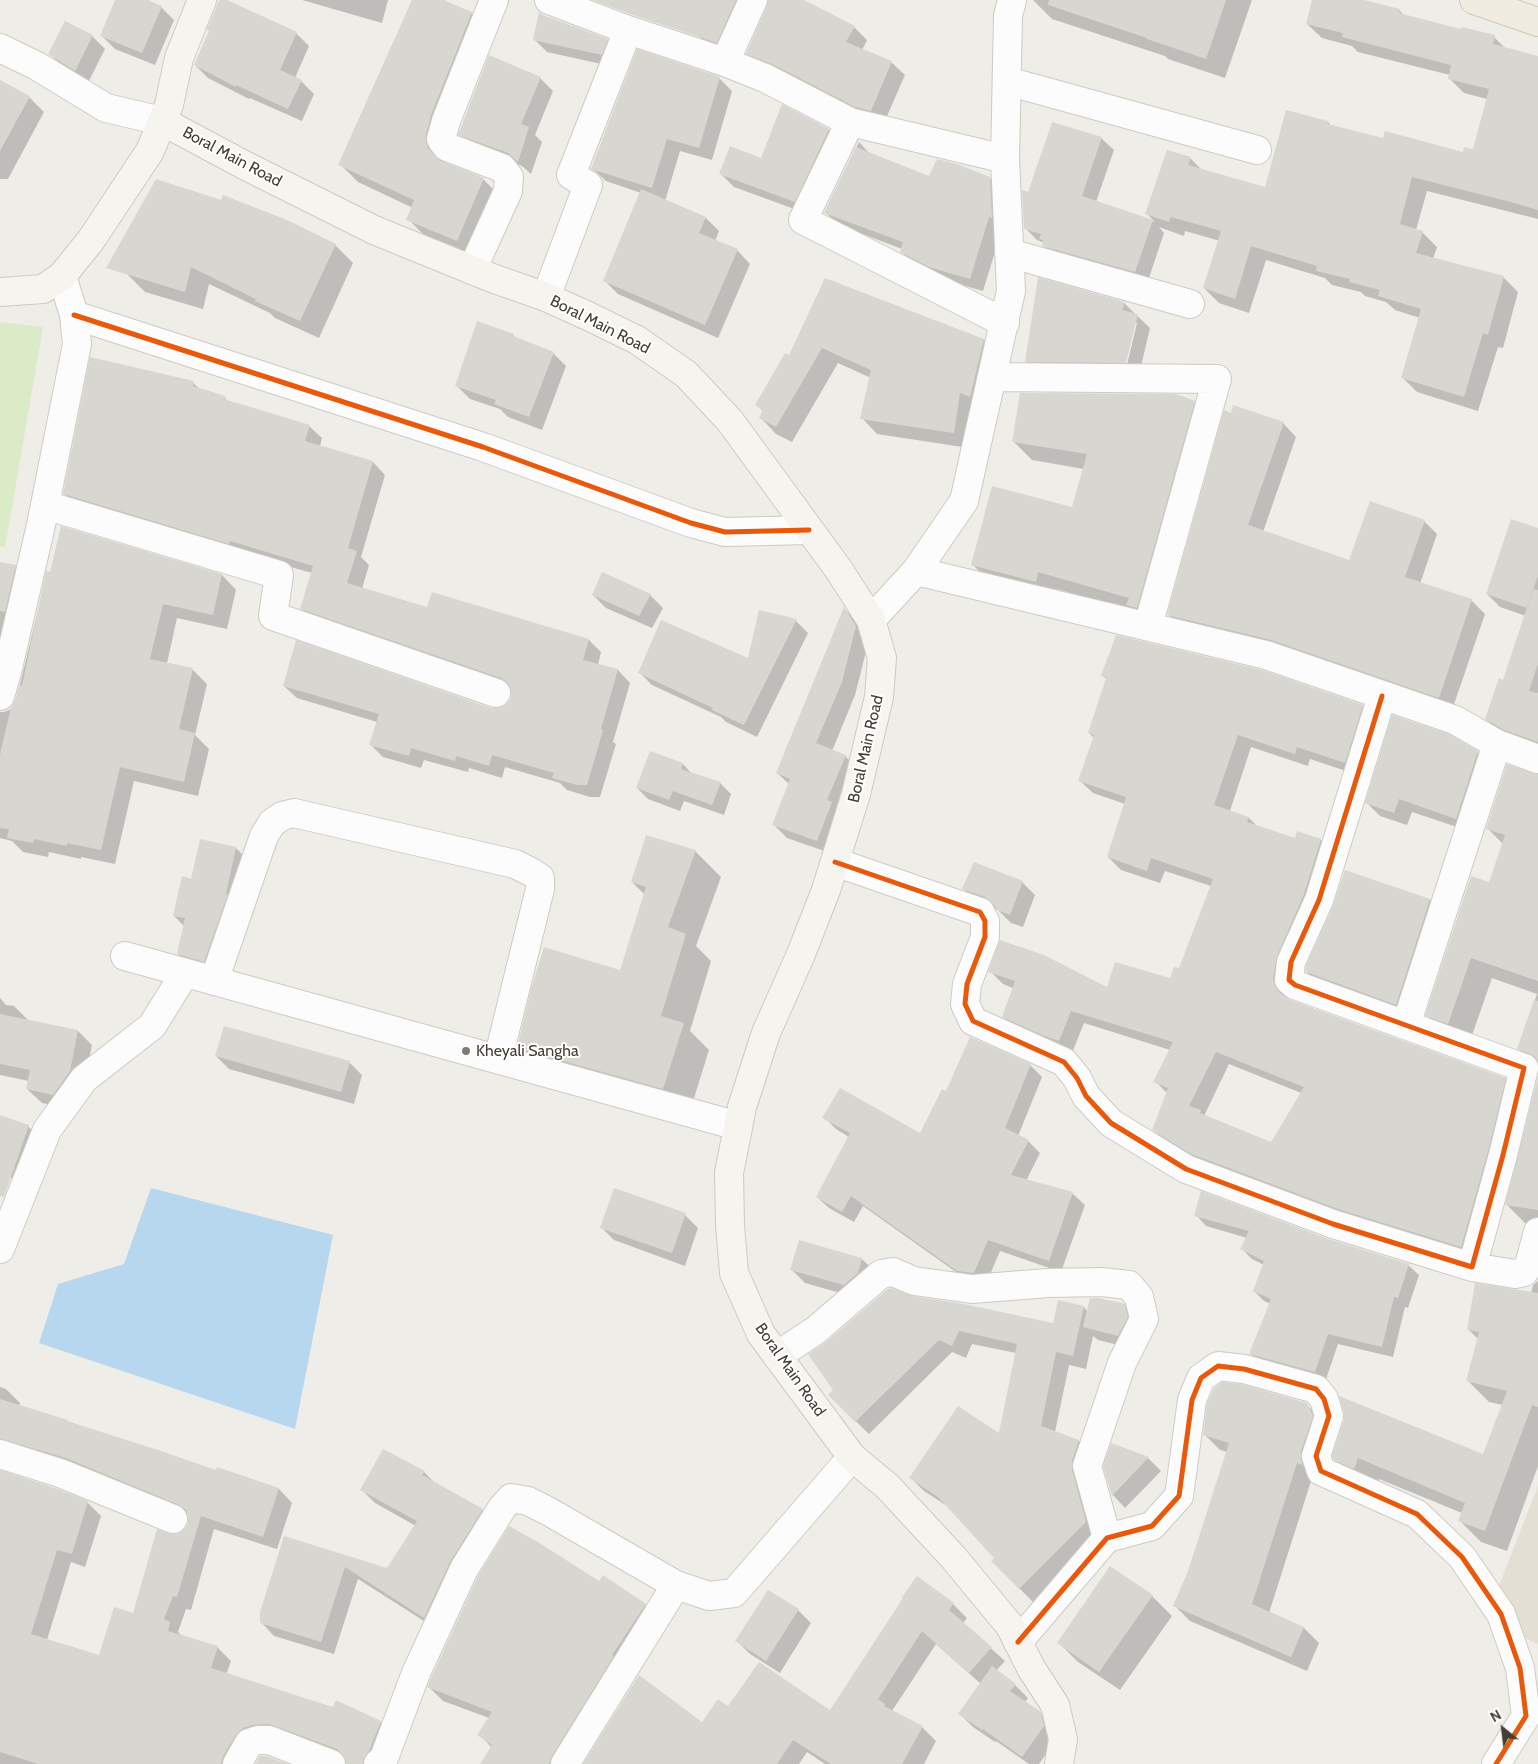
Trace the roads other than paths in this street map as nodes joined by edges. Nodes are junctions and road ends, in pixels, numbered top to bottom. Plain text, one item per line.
1 (202, 0) edge
2 (494, 0) edge
3 (549, 0) edge
4 (754, 0) edge
5 (1012, 0) edge
6 (1474, 0) edge
7 (1538, 22) edge
8 (628, 30) junction
9 (0, 48) edge
10 (725, 62) junction
11 (1007, 81) junction
12 (162, 121) junction
13 (850, 122) junction
14 (1257, 150) dead end
15 (1005, 159) junction
16 (1009, 253) junction
17 (472, 270) junction
18 (62, 276) junction
19 (0, 292) edge
20 (546, 297) junction
21 (1190, 304) dead end
22 (74, 315) junction
23 (1004, 323) junction
24 (992, 377) junction
25 (45, 505) junction
26 (809, 530) junction
27 (916, 571) junction
28 (871, 620) junction
29 (1148, 626) junction
30 (496, 693) dead end
31 (0, 696) edge
32 (1382, 696) junction
33 (1497, 744) junction
34 (1538, 759) edge
35 (835, 862) junction
36 (125, 956) dead end
37 (186, 973) junction
38 (214, 980) junction
39 (1406, 1025) junction
40 (498, 1059) junction
41 (1531, 1071) edge
42 (738, 1126) junction
43 (1538, 1232) edge
44 (0, 1248) edge
45 (1472, 1268) junction
46 (776, 1356) junction
47 (0, 1454) edge
48 (852, 1457) junction
49 (173, 1519) dead end
50 (1107, 1538) junction
51 (676, 1584) junction
52 (1018, 1642) junction
53 (1062, 1763) edge
54 (237, 1764) edge
55 (331, 1764) edge
56 (378, 1764) edge
57 (565, 1764) edge
58 (1496, 1764) edge

1 - 12 main road, Boral Main Road
2 - 17 street
3 - 8 street
4 - 10 street
5 - 11 street
6 - 7 main road
8 - 10 street
8 - 20 street
9 - 12 street
10 - 13 street
11 - 14 street
11 - 15 street
12 - 17 main road, Boral Main Road
12 - 18 main road
13 - 15 street
13 - 23 street
15 - 16 street
16 - 21 street
16 - 23 street
17 - 20 main road, Boral Main Road
18 - 19 main road
18 - 22 street
20 - 26 main road, Boral Main Road
22 - 25 street
22 - 26 street
23 - 24 street
24 - 27 street
24 - 29 street
25 - 30 street
25 - 31 street
26 - 28 main road, Boral Main Road
27 - 28 street
27 - 29 street
28 - 35 main road, Boral Main Road
29 - 32 street
32 - 33 street
32 - 39 street
33 - 34 street
33 - 39 street
35 - 42 main road, Boral Main Road
35 - 45 street
36 - 37 street
37 - 38 street
37 - 44 street
38 - 40 street
38 - 40 street
39 - 41 street
40 - 42 street
41 - 45 street
42 - 46 main road, Boral Main Road
43 - 45 street
46 - 48 main road, Boral Main Road
46 - 50 street
47 - 49 street
48 - 51 street
48 - 52 main road, Boral Main Road
50 - 52 street
50 - 58 street
51 - 56 street
51 - 57 street
52 - 53 main road, Boral Main Road
54 - 55 street

